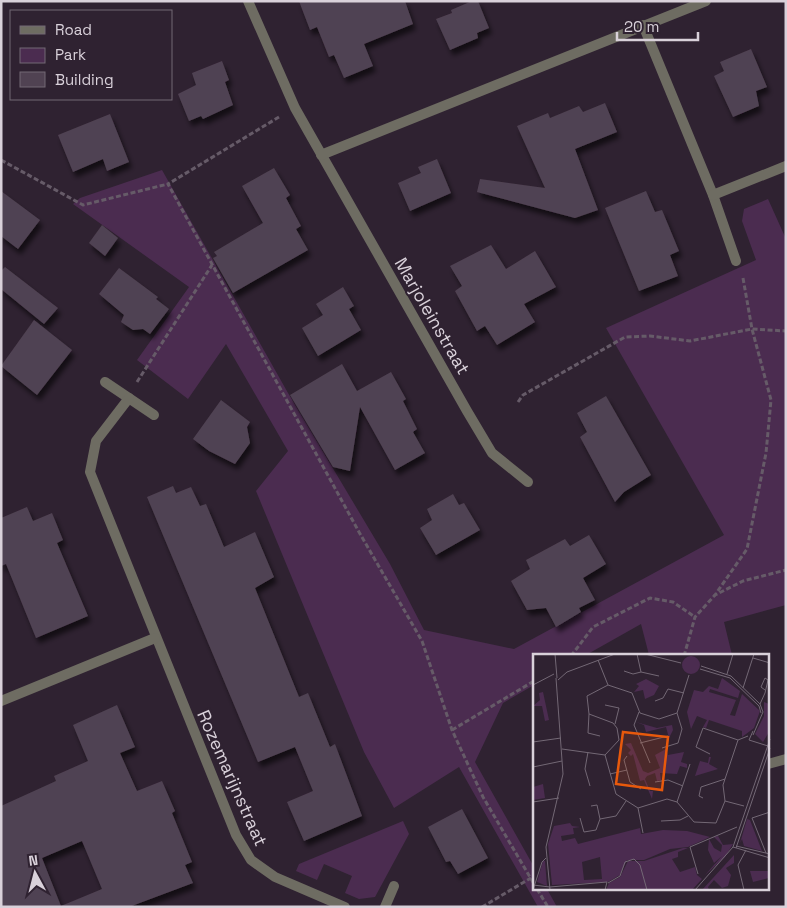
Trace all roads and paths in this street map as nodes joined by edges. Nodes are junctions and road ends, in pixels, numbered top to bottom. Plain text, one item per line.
1 (248, 1) edge
2 (706, 1) edge
3 (643, 25) junction
4 (282, 116) dead end
5 (321, 155) junction
6 (1, 160) edge
7 (786, 166) edge
8 (168, 184) junction
9 (713, 195) junction
10 (212, 265) junction
11 (738, 266) joint
12 (752, 329) junction
13 (786, 331) edge
14 (105, 382) dead end
15 (135, 386) dead end
16 (129, 398) junction
17 (518, 402) dead end
18 (154, 415) dead end
19 (528, 482) dead end
20 (786, 570) edge
21 (715, 595) junction
22 (695, 617) junction
23 (155, 638) junction
24 (573, 654) edge
25 (685, 654) edge
26 (533, 682) edge
27 (1, 702) edge
28 (452, 730) junction
29 (786, 759) edge
30 (770, 763) edge
31 (531, 878) junction
32 (533, 882) edge
33 (394, 886) dead end
34 (538, 890) edge
35 (345, 907) edge
36 (385, 907) edge
37 (482, 907) edge
38 (548, 907) edge

1 - 5 street, Marjoleinstraat
2 - 3 street
3 - 5 street
3 - 9 street
4 - 8 path
5 - 19 street, Marjoleinstraat
6 - 8 path
7 - 9 street
8 - 10 path
9 - 11 street
10 - 15 path
10 - 28 path
11 - 12 path
12 - 13 path
12 - 17 path
12 - 21 path
14 - 16 street
16 - 18 street
16 - 23 street, Rozemarijnstraat
20 - 21 path
21 - 22 path
22 - 24 path
22 - 25 path
23 - 27 street
23 - 35 street, Rozemarijnstraat
26 - 28 path
28 - 31 path
29 - 30 street
31 - 32 path
31 - 37 path
33 - 36 street
34 - 38 path

